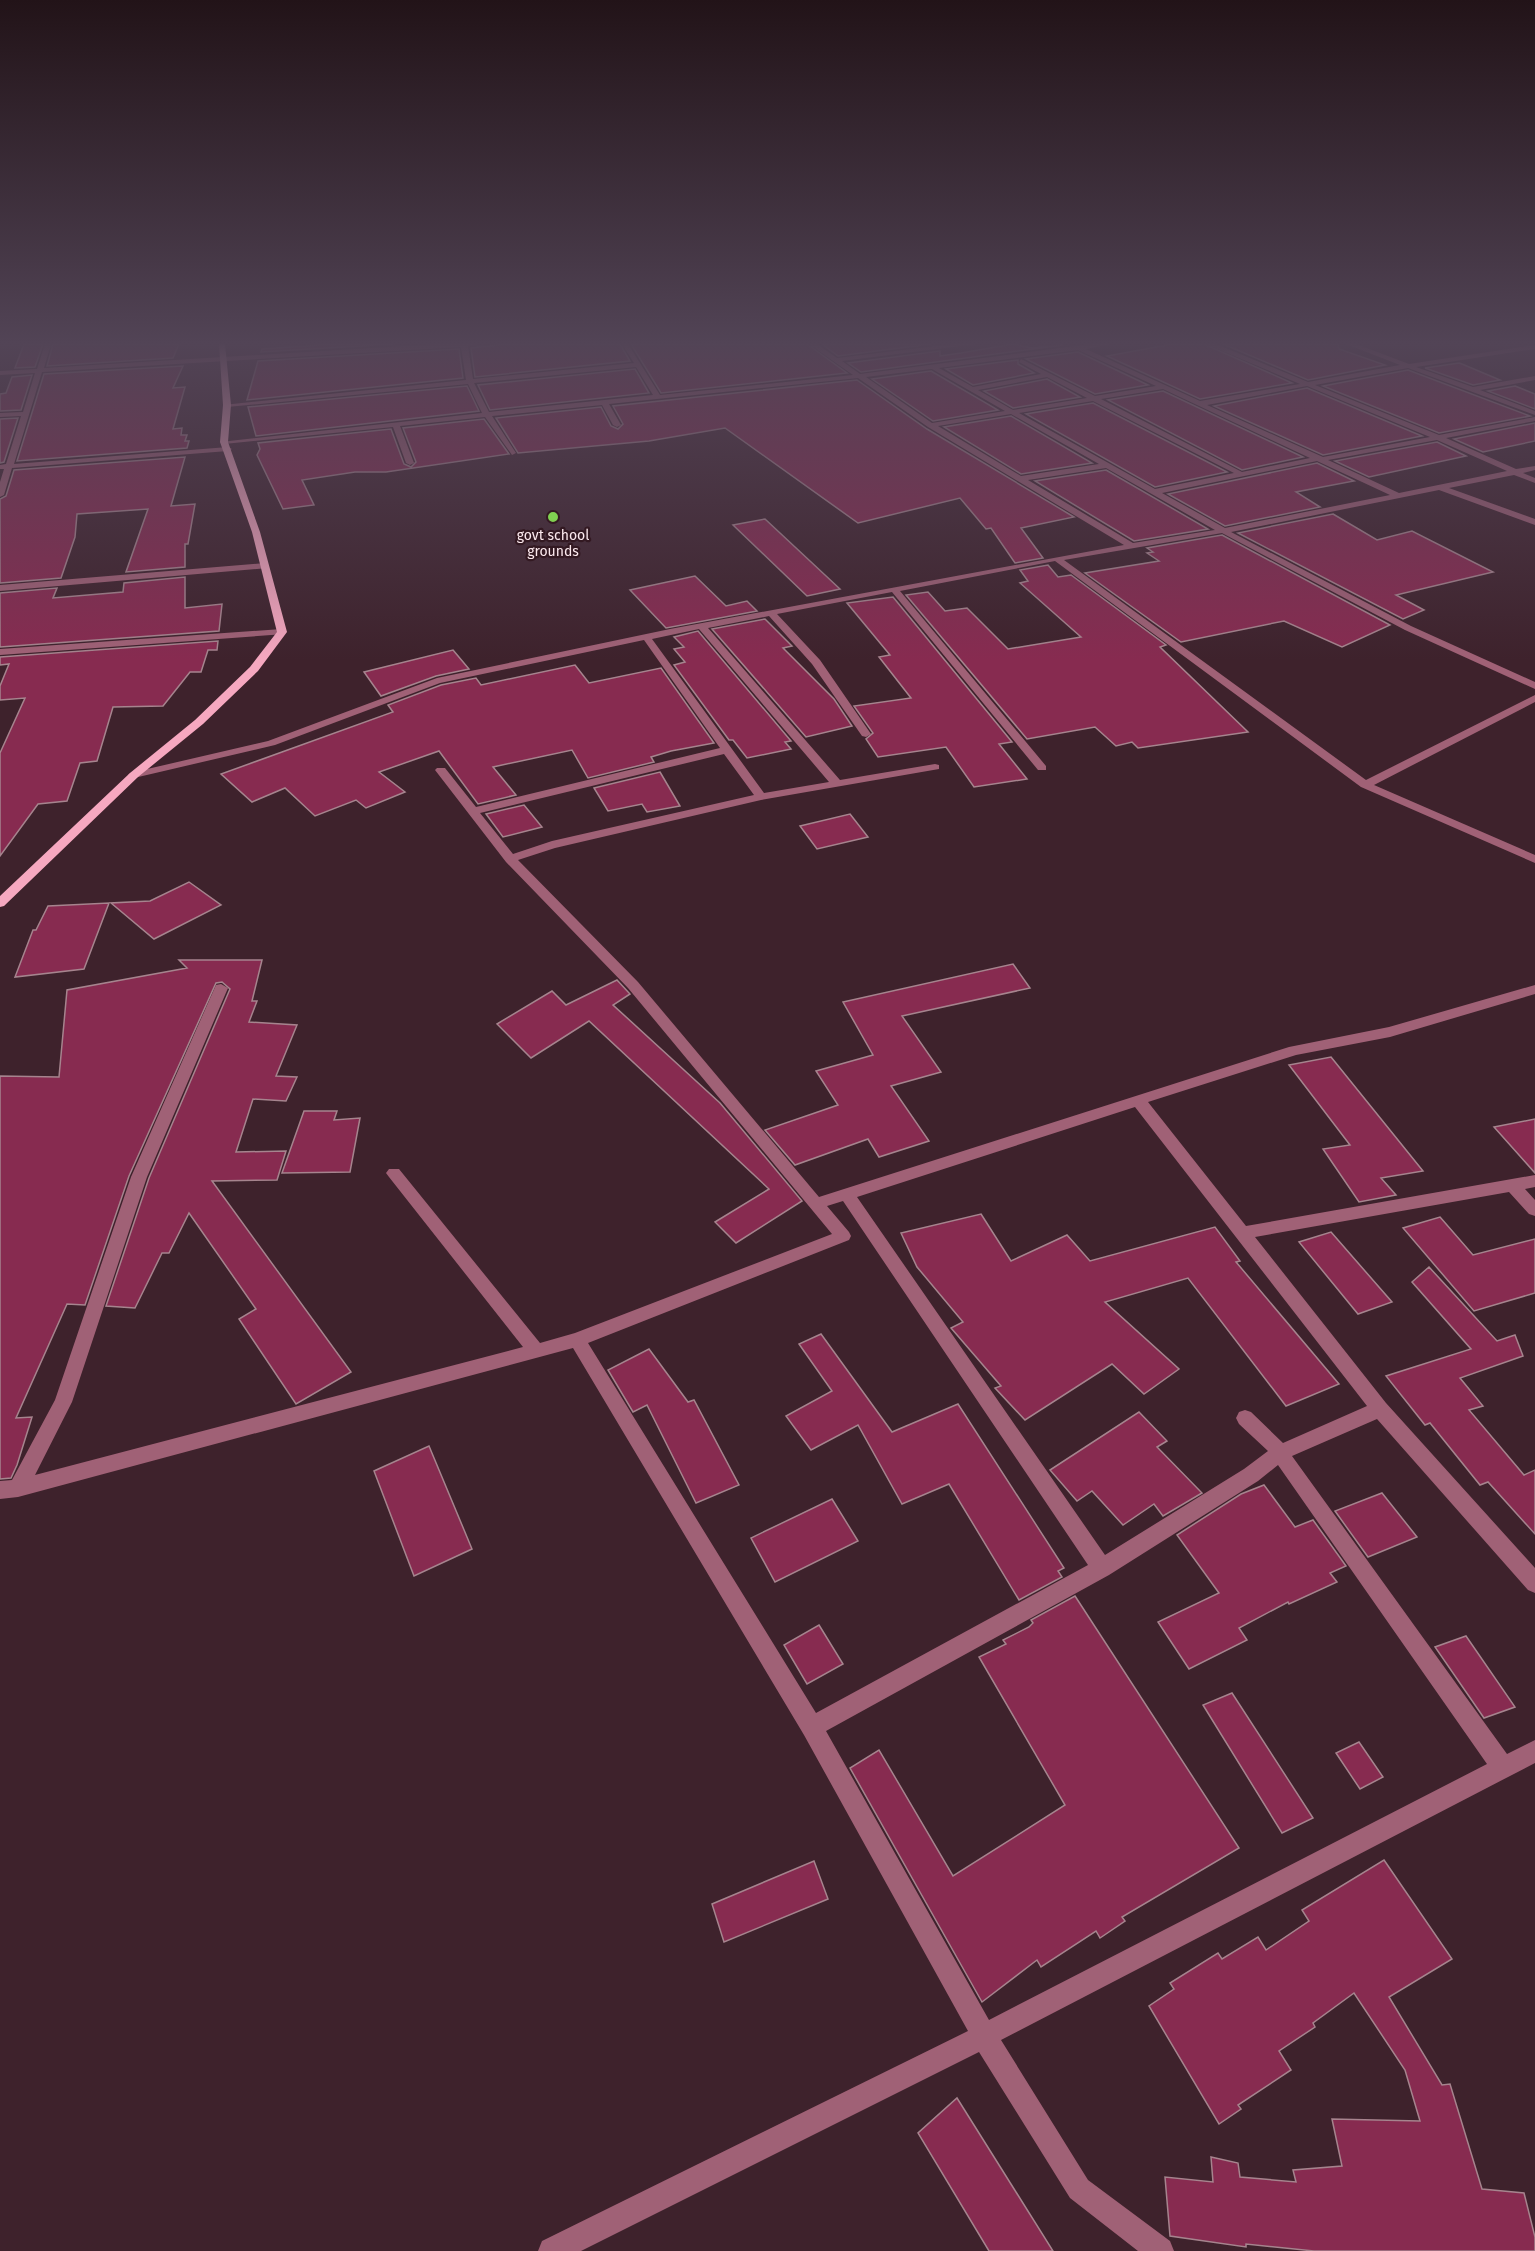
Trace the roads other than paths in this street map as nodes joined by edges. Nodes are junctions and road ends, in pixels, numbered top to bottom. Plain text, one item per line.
1 (11, 449) edge
2 (192, 449) edge
3 (227, 449) edge
4 (405, 449) edge
5 (509, 449) edge
6 (970, 449) edge
7 (1080, 449) edge
8 (1193, 449) edge
9 (1300, 449) edge
10 (1374, 449) edge
11 (1464, 449) edge
12 (512, 453) dead end
13 (1322, 459) junction
14 (410, 463) dead end
15 (1108, 465) junction
16 (4, 466) edge
17 (1535, 468) edge
18 (1514, 472) junction
19 (1241, 474) junction
20 (1018, 479) junction
21 (1535, 481) edge
22 (1440, 487) junction
23 (1154, 492) junction
24 (0, 495) edge
25 (1397, 495) junction
26 (1535, 522) edge
27 (1222, 530) junction
28 (1132, 546) junction
29 (1056, 558) junction
30 (265, 566) junction
31 (0, 588) edge
32 (894, 589) junction
33 (771, 613) junction
34 (701, 626) junction
35 (282, 632) junction
36 (646, 637) junction
37 (0, 652) edge
38 (1535, 686) edge
39 (1535, 698) edge
40 (866, 734) dead end
41 (728, 750) junction
42 (935, 766) dead end
43 (1042, 768) dead end
44 (441, 770) dead end
45 (134, 775) junction
46 (836, 783) junction
47 (1365, 785) junction
48 (761, 797) junction
49 (473, 812) junction
50 (510, 859) junction
51 (1535, 859) edge
52 (0, 903) edge
53 (221, 988) dead end
54 (1535, 989) edge
55 (1138, 1100) junction
56 (394, 1173) dead end
57 (1535, 1181) edge
58 (1512, 1185) junction
59 (847, 1194) junction
60 (816, 1204) junction
61 (1535, 1209) edge
62 (1242, 1233) junction
63 (577, 1340) junction
64 (536, 1351) junction
65 (1380, 1409) junction
66 (1245, 1418) dead end
67 (1279, 1453) junction
68 (18, 1488) junction
69 (0, 1490) edge
70 (1102, 1568) junction
71 (1535, 1583) edge
72 (812, 1727) junction
73 (1535, 1751) edge
74 (1503, 1767) junction
75 (984, 2036) junction
76 (552, 2251) edge
77 (1160, 2251) edge

1 - 16 street
2 - 16 street
3 - 30 main road
4 - 14 street
5 - 12 street
6 - 20 street
7 - 15 street
8 - 19 street
9 - 13 street
10 - 13 street
11 - 18 street
13 - 19 street
13 - 25 street
15 - 20 street
15 - 23 street
16 - 24 street
17 - 18 street
18 - 21 street
18 - 22 street
19 - 23 street
20 - 28 street
22 - 25 street
22 - 26 street
23 - 27 street
25 - 27 street
27 - 28 street
27 - 38 street
28 - 29 street
29 - 32 street
29 - 47 street
30 - 31 street
30 - 35 main road
32 - 33 street
32 - 43 street
33 - 34 street
33 - 40 street
34 - 36 street
34 - 46 street
35 - 37 street
35 - 45 main road
36 - 41 street
36 - 45 street
39 - 47 street
41 - 48 street
41 - 49 street
42 - 46 street
44 - 49 street
45 - 52 main road
46 - 48 street
47 - 51 street
48 - 50 street
49 - 50 street
50 - 60 street
53 - 68 street
54 - 55 street
55 - 59 street
55 - 62 street
56 - 64 street
57 - 58 street
58 - 61 street
58 - 62 street
59 - 60 street
59 - 70 street
60 - 63 street
62 - 65 street
63 - 64 street
63 - 72 street
64 - 68 street
65 - 67 street
65 - 71 street
66 - 67 street
67 - 70 street
67 - 74 street
68 - 69 street
70 - 72 street
72 - 75 street
73 - 74 street
74 - 75 street
75 - 76 street
75 - 77 street

